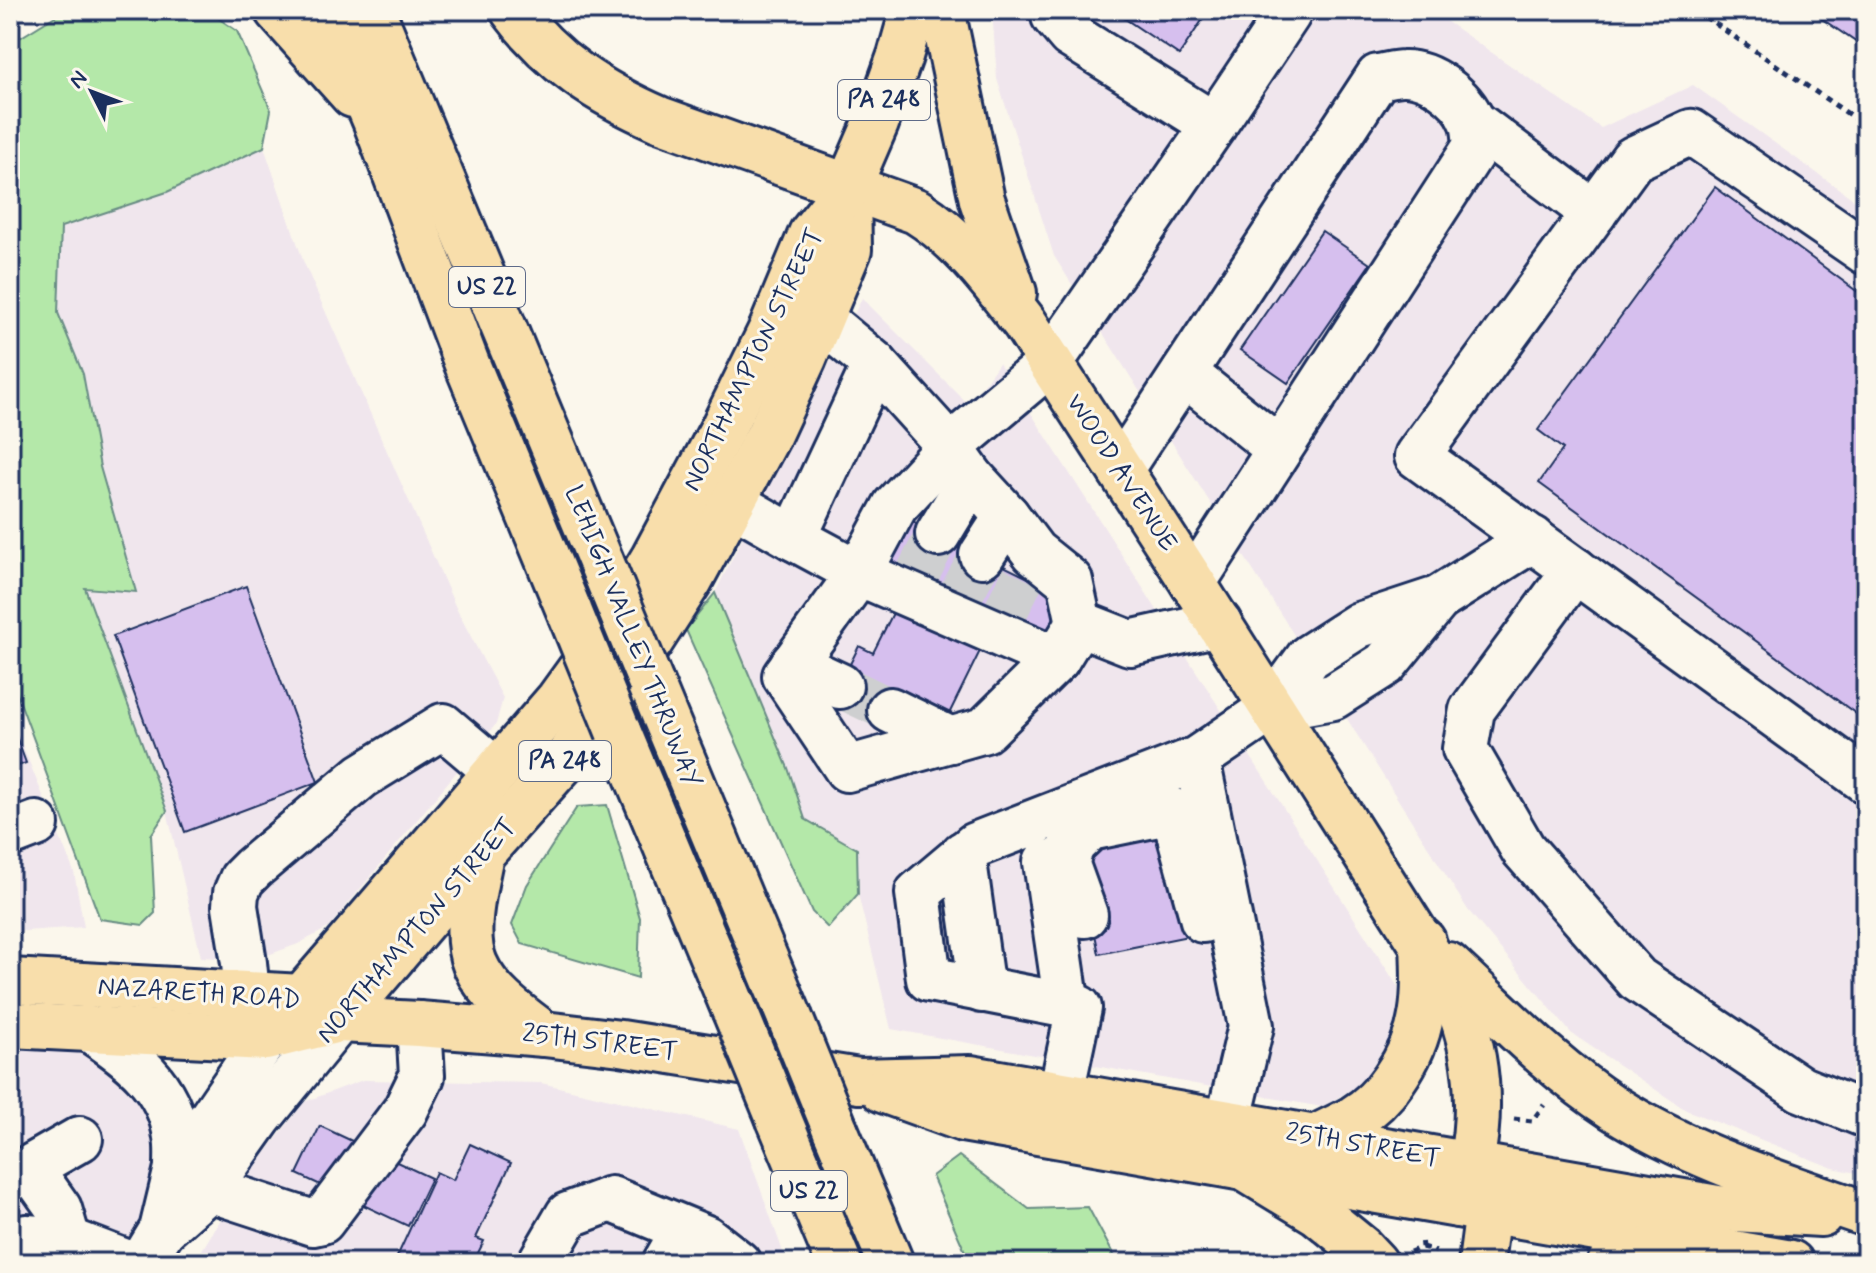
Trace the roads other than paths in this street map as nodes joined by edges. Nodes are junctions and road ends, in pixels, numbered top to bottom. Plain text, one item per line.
1 (277, 10) edge
2 (329, 10) edge
3 (372, 10) edge
4 (513, 10) edge
5 (913, 10) edge
6 (942, 10) edge
7 (1054, 10) edge
8 (1286, 10) edge
9 (375, 120) junction
10 (1473, 122) junction
11 (1214, 125) junction
12 (848, 188) junction
13 (1594, 213) junction
14 (1866, 252) edge
15 (821, 319) junction
16 (1024, 322) junction
17 (1050, 363) junction
18 (875, 364) junction
19 (1184, 373) junction
20 (1279, 449) junction
21 (961, 462) junction
22 (1120, 470) junction
23 (733, 503) junction
24 (1007, 516) junction
25 (938, 534) tunnel mouth
26 (794, 538) junction
27 (1533, 539) junction
28 (982, 555) tunnel mouth
29 (1575, 570) junction
30 (859, 573) junction
31 (1193, 583) junction
32 (1219, 623) junction
33 (1068, 641) junction
34 (793, 664) junction
35 (840, 686) tunnel mouth
36 (1272, 708) junction
37 (890, 710) tunnel mouth
38 (951, 740) junction
39 (1197, 759) junction
40 (496, 771) junction
41 (1866, 781) edge
42 (1040, 820) junction
43 (481, 854) junction
44 (1423, 941) junction
45 (1240, 971) junction
46 (10, 981) edge
47 (247, 993) junction
48 (302, 997) junction
49 (1073, 1007) junction
50 (339, 1020) junction
51 (419, 1024) junction
52 (10, 1025) edge
53 (89, 1029) junction
54 (544, 1034) junction
55 (266, 1038) junction
56 (859, 1081) junction
57 (1061, 1093) junction
58 (1866, 1115) edge
59 (1228, 1123) junction
60 (1315, 1138) junction
61 (80, 1139) dead end
62 (1244, 1168) junction
63 (20, 1174) edge
64 (193, 1178) junction
65 (1473, 1193) junction
66 (1866, 1215) edge
67 (1670, 1242) junction
68 (40, 1246) edge
69 (152, 1246) edge
70 (674, 1246) edge
71 (1436, 1254) edge
72 (1389, 1259) edge
73 (128, 1263) edge
74 (540, 1263) edge
75 (738, 1263) edge
76 (839, 1263) edge
77 (891, 1263) edge
78 (1481, 1263) edge
79 (1610, 1263) edge
80 (1791, 1263) edge

1 - 9 main road
2 - 9 main road, LEHIGH VALLEY THRUWAY / US 22
3 - 77 main road, LEHIGH VALLEY THRUWAY / US 22, bridge
4 - 12 main road, WOOD AVENUE
5 - 12 main road, NORTHAMPTON STREET / PA 248
6 - 16 main road
7 - 11 street
8 - 11 street
9 - 76 main road, LEHIGH VALLEY THRUWAY / US 22, bridge
10 - 13 street
10 - 19 street
10 - 20 street
11 - 17 street
12 - 15 main road, NORTHAMPTON STREET / PA 248
12 - 16 main road, WOOD AVENUE
12 - 40 main road, NORTHAMPTON STREET / PA 248
13 - 14 street
13 - 27 street
15 - 18 street
15 - 23 main road, NORTHAMPTON STREET / PA 248
16 - 17 main road, WOOD AVENUE
17 - 21 street
17 - 22 main road, WOOD AVENUE
18 - 21 street
18 - 26 street
19 - 20 street
19 - 22 street
20 - 31 street
21 - 24 street
21 - 25 street
21 - 30 street
22 - 31 main road, WOOD AVENUE
23 - 26 street
23 - 43 main road, NORTHAMPTON STREET / PA 248
24 - 28 street
24 - 33 street
26 - 30 street
27 - 29 street
27 - 36 street
29 - 41 street
29 - 58 street
30 - 33 street
30 - 34 street
31 - 32 main road, WOOD AVENUE
32 - 33 street
32 - 36 main road, WOOD AVENUE
33 - 38 street
34 - 35 street
34 - 38 street
36 - 39 street
36 - 44 main road, WOOD AVENUE
37 - 38 street
39 - 42 street
39 - 45 street
40 - 47 street
40 - 48 main road, NORTHAMPTON STREET / PA 248
42 - 49 street
42 - 49 street
43 - 50 main road, NORTHAMPTON STREET / PA 248
43 - 54 main road
44 - 60 main road
44 - 65 main road, WOOD AVENUE
44 - 66 main road
45 - 49 street
45 - 59 street
46 - 47 main road, NAZARETH ROAD
47 - 48 main road, NAZARETH ROAD
48 - 50 main road, NAZARETH ROAD
48 - 55 main road, NORTHAMPTON STREET
49 - 57 street
50 - 51 main road, 25TH STREET
50 - 55 main road, NAZARETH ROAD
50 - 64 street, NORTHAMPTON STREET
51 - 54 main road, 25TH STREET
51 - 64 street
52 - 53 main road, NAZARETH ROAD
53 - 55 main road, NAZARETH ROAD
53 - 64 street
54 - 56 main road, 25TH STREET
55 - 64 street, NORTHAMPTON STREET
56 - 57 main road, 25TH STREET
56 - 62 main road, 25TH STREET
57 - 59 main road, 25TH STREET
59 - 60 main road, 25TH STREET
60 - 65 main road, 25TH STREET
61 - 63 street
62 - 65 main road, 25TH STREET
62 - 72 main road
63 - 68 street
64 - 69 street, NORTHAMPTON STREET
65 - 66 main road, 25TH STREET
65 - 67 main road, 25TH STREET
65 - 71 main road
65 - 78 main road
67 - 79 main road
67 - 80 main road, 25TH STREET
68 - 73 street
70 - 74 street
70 - 75 street

